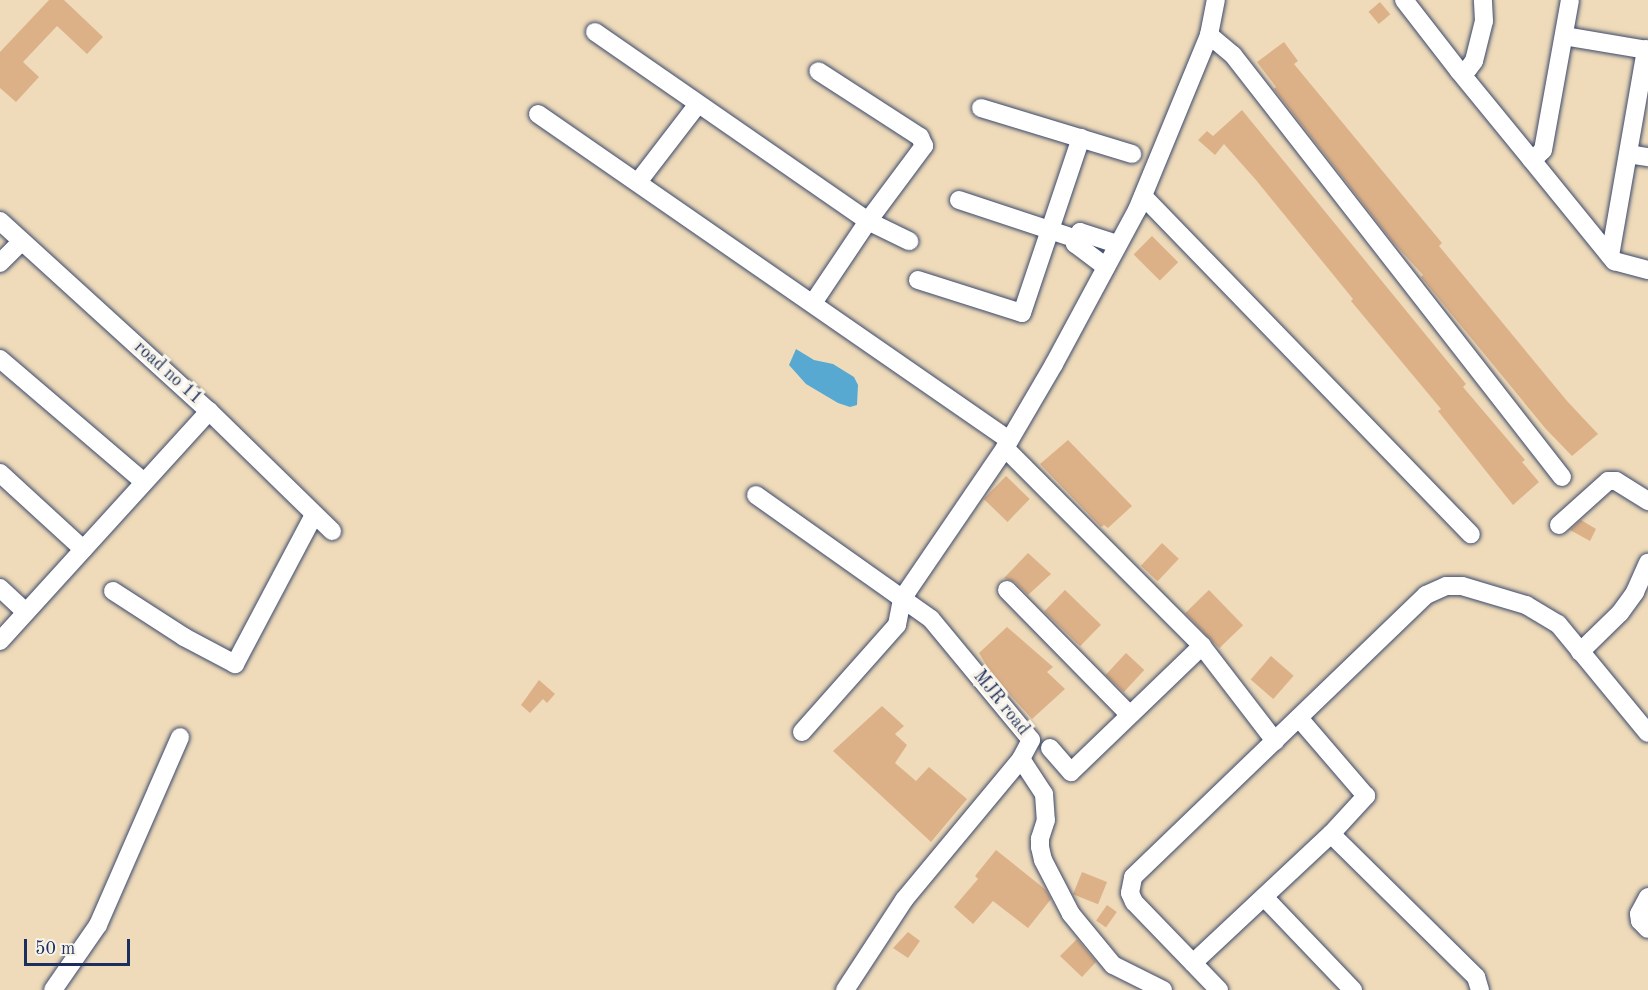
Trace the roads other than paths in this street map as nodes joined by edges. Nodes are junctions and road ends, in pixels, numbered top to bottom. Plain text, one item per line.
1 (1216, 0) edge
2 (1404, 0) edge
3 (1484, 0) edge
4 (1570, 0) edge
5 (595, 32) dead end
6 (1209, 35) junction
7 (1564, 36) junction
8 (1647, 49) edge
9 (818, 71) dead end
10 (1459, 71) junction
11 (698, 104) junction
12 (981, 108) dead end
13 (538, 114) dead end
14 (1081, 138) junction
15 (1132, 154) dead end
16 (1628, 154) junction
17 (1648, 157) edge
18 (1531, 159) junction
19 (638, 182) junction
20 (1143, 196) junction
21 (959, 200) dead end
22 (0, 221) edge
23 (868, 221) junction
24 (1050, 228) junction
25 (1077, 239) junction
26 (22, 241) junction
27 (909, 241) dead end
28 (1118, 244) junction
29 (1610, 256) junction
30 (0, 263) edge
31 (1106, 267) junction
32 (1648, 270) edge
33 (918, 280) dead end
34 (813, 303) junction
35 (4, 370) edge
36 (209, 411) junction
37 (1007, 444) junction
38 (0, 473) edge
39 (1562, 477) dead end
40 (144, 482) junction
41 (756, 495) dead end
42 (1648, 501) edge
43 (314, 515) junction
44 (1559, 525) dead end
45 (332, 531) dead end
46 (1471, 534) dead end
47 (83, 549) junction
48 (1648, 563) edge
49 (0, 588) edge
50 (1007, 590) dead end
51 (113, 591) dead end
52 (902, 598) junction
53 (26, 612) junction
54 (0, 641) edge
55 (1202, 646) junction
56 (1580, 652) junction
57 (1129, 714) junction
58 (1299, 718) junction
59 (802, 732) dead end
60 (1648, 733) edge
61 (180, 737) dead end
62 (1275, 741) junction
63 (1050, 748) dead end
64 (1021, 759) junction
65 (1331, 834) junction
66 (1264, 897) junction
67 (1648, 897) edge
68 (1648, 929) edge
69 (1193, 963) junction
70 (53, 990) edge
71 (845, 990) edge
72 (1163, 990) edge
73 (1219, 990) edge
74 (1353, 990) edge
75 (1480, 990) edge

1 - 6 street
2 - 10 street
3 - 10 street
4 - 7 street
5 - 11 street
6 - 20 street
6 - 39 street
7 - 8 street
7 - 18 street
8 - 16 street
9 - 23 street
10 - 18 street
11 - 19 street
11 - 23 street
12 - 14 street
13 - 19 street
14 - 15 street
14 - 24 street
16 - 17 street
16 - 29 street
18 - 29 street
19 - 34 street
20 - 28 street
20 - 46 street
21 - 24 street
22 - 26 street, road no 11
23 - 27 street
23 - 34 street
24 - 25 street
24 - 33 street
25 - 28 street
25 - 31 street
26 - 30 street
26 - 36 street, road no 11
28 - 31 street
29 - 32 street
31 - 37 street
34 - 37 street
35 - 40 street
36 - 40 street
36 - 43 street, road no 11
37 - 52 street
37 - 55 street
38 - 47 street
40 - 47 street
41 - 52 street, MJR road
42 - 44 street
43 - 45 street, road no 11
43 - 51 street
47 - 53 street
48 - 56 street
49 - 53 street
50 - 57 street
52 - 59 street
52 - 64 street, MJR road
53 - 54 street
55 - 57 street
55 - 62 street
56 - 58 street
56 - 60 street
57 - 63 street
58 - 62 street
58 - 65 street
61 - 70 street
62 - 69 street
64 - 71 street, MJR road
64 - 72 street
65 - 66 street
65 - 75 street
66 - 69 street
66 - 74 street
67 - 68 street
69 - 73 street

